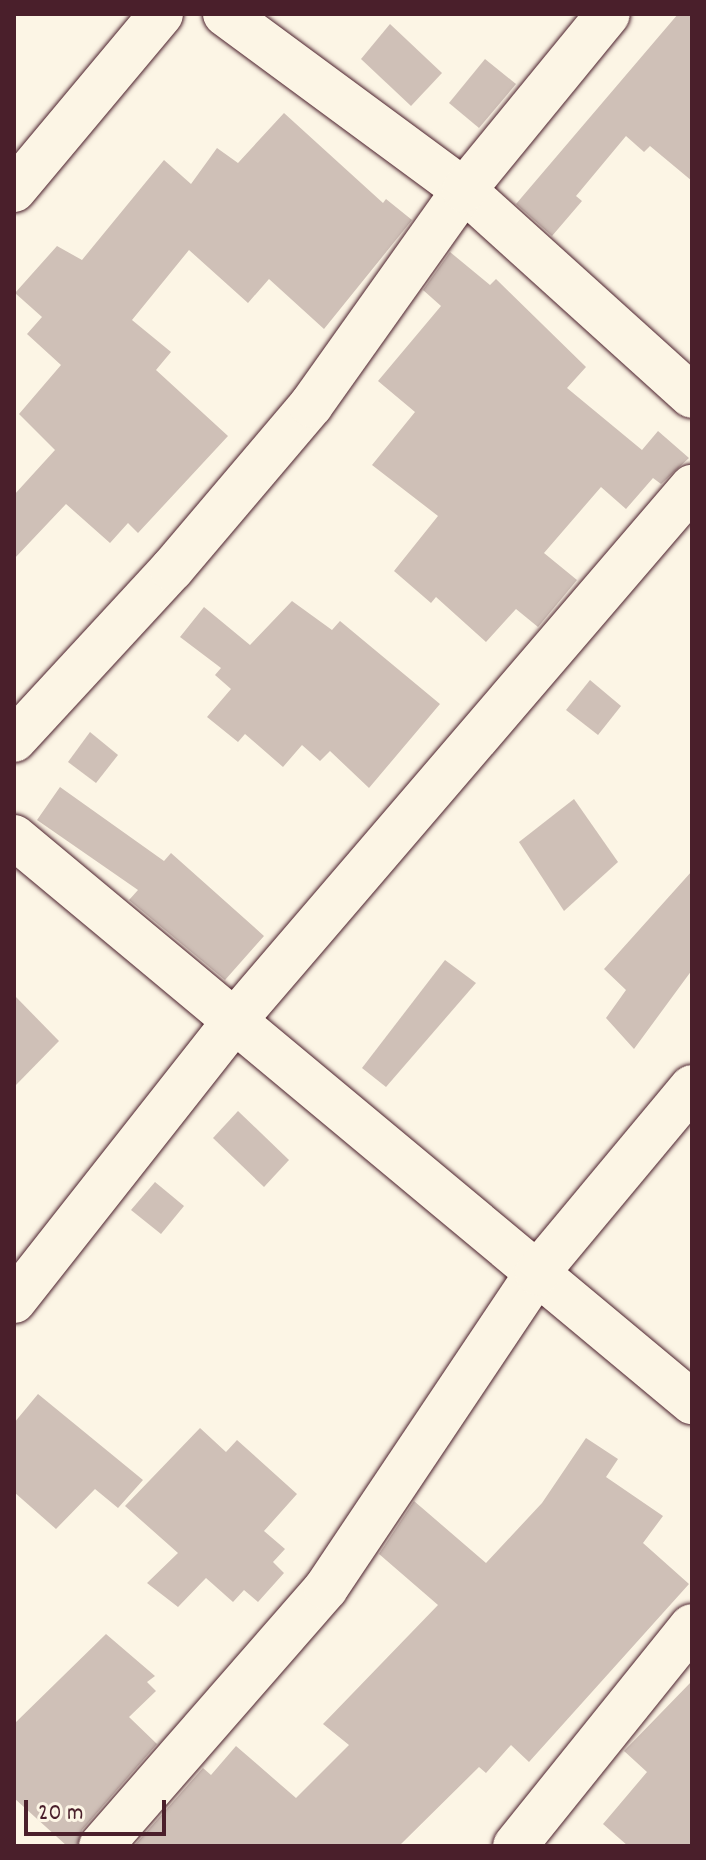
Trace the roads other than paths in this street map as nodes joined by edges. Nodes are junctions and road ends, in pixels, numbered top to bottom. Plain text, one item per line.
1 (161, 14) edge
2 (225, 14) edge
3 (608, 14) edge
4 (14, 190) edge
5 (464, 190) junction
6 (692, 396) edge
7 (692, 487) edge
8 (14, 740) edge
9 (14, 837) edge
10 (234, 1021) junction
11 (692, 1087) edge
12 (537, 1273) junction
13 (14, 1301) edge
14 (692, 1402) edge
15 (692, 1626) edge
16 (101, 1846) edge
17 (515, 1846) edge

1 - 4 street
2 - 5 street
3 - 5 street
5 - 6 street
5 - 8 street
7 - 10 street
9 - 10 street
10 - 12 street
10 - 13 street
11 - 12 street
12 - 14 street
12 - 16 street
15 - 17 street

